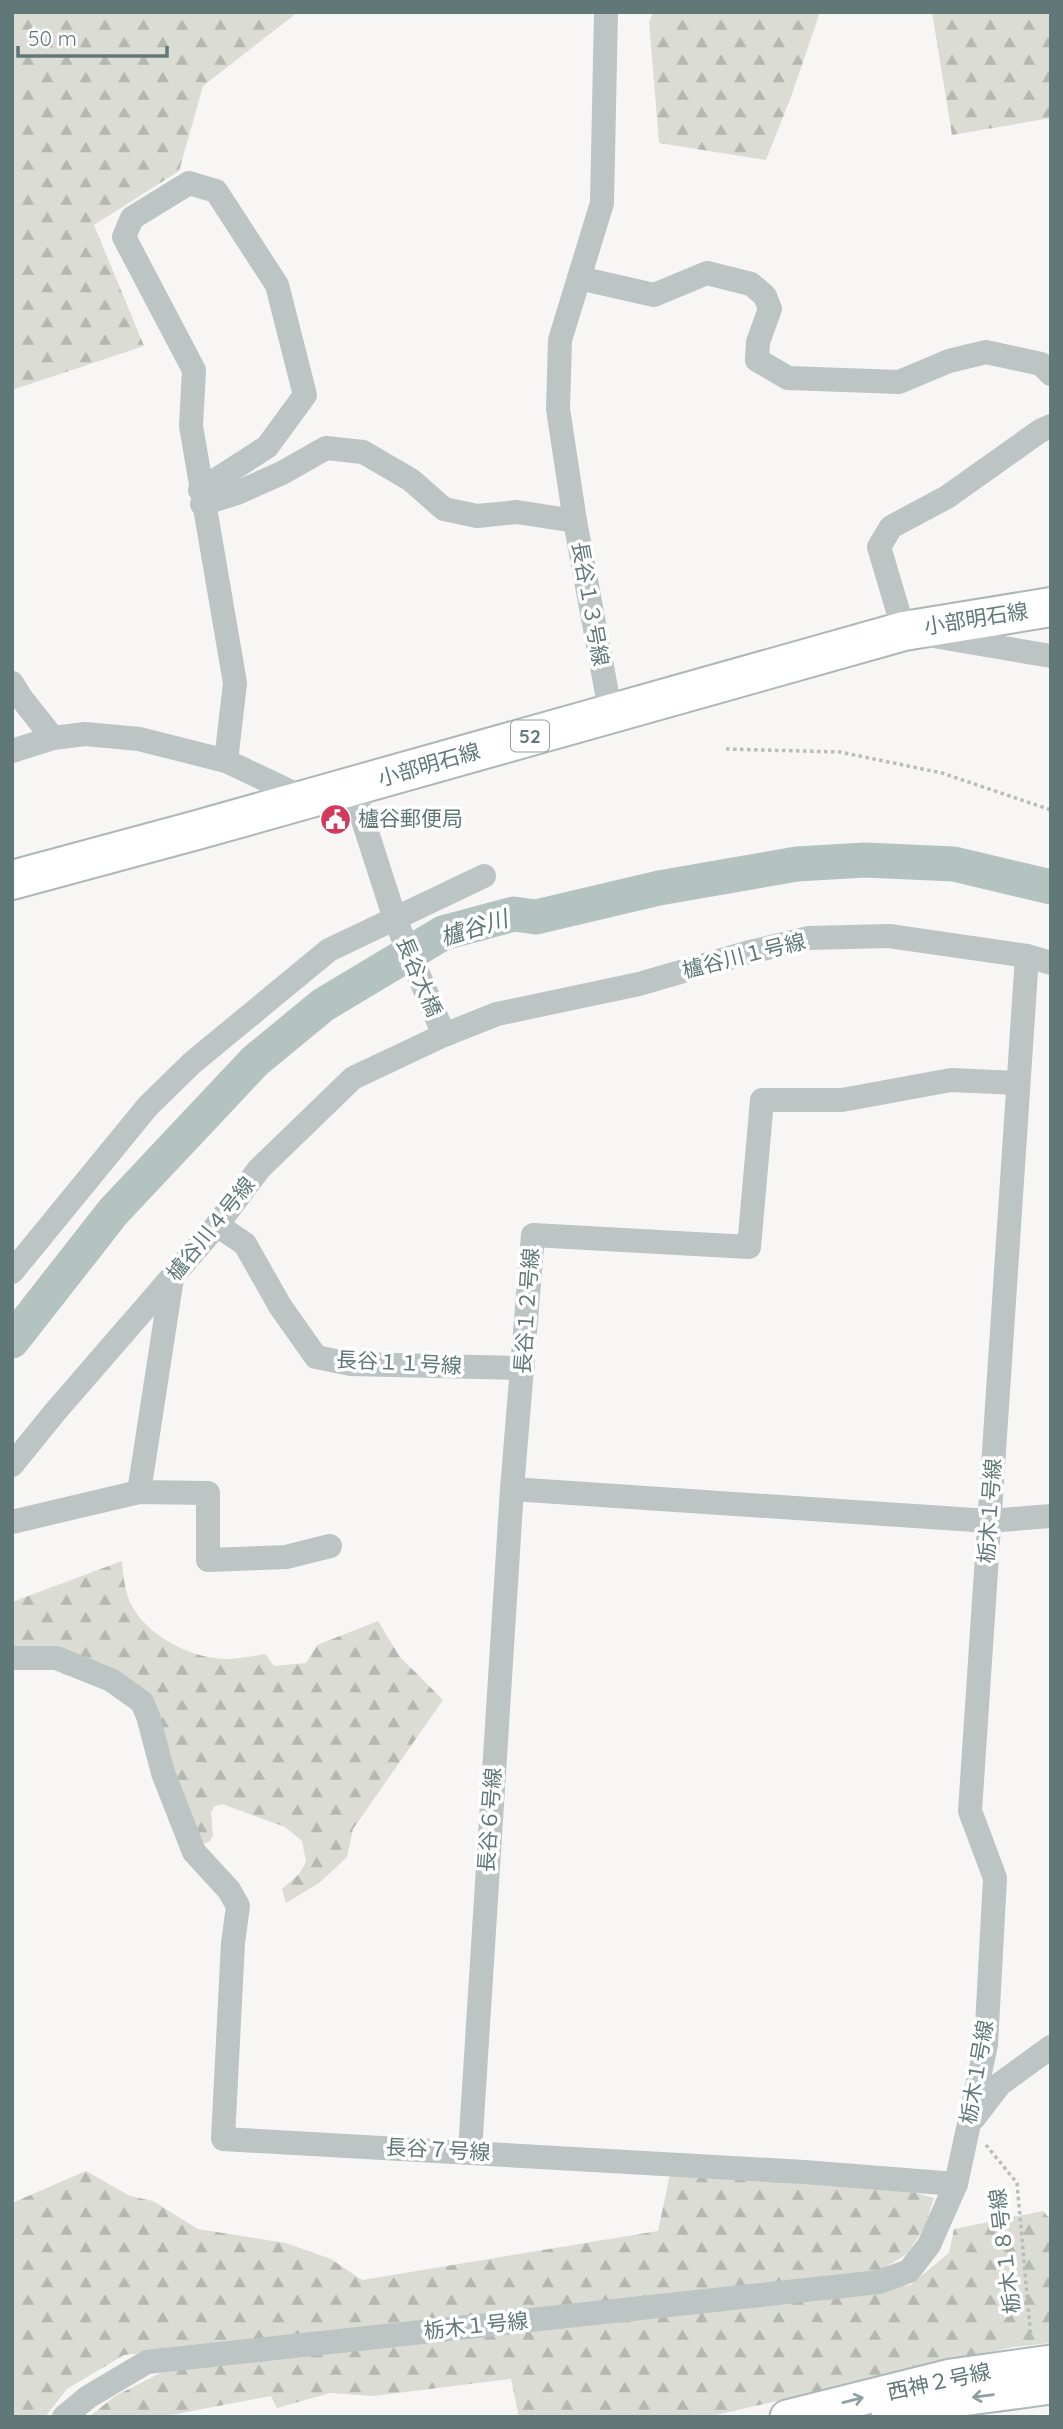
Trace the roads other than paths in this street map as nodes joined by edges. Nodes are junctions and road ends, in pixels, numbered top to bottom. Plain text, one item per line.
1 (606, 12) edge
2 (579, 278) junction
3 (1051, 374) edge
4 (1051, 426) edge
5 (201, 497) junction
6 (575, 521) junction
7 (1051, 607) edge
8 (904, 631) junction
9 (1051, 656) edge
10 (12, 683) edge
11 (611, 715) junction
12 (54, 738) junction
13 (12, 751) edge
14 (226, 761) junction
15 (352, 786) junction
16 (306, 799) junction
17 (484, 876) dead end
18 (12, 880) edge
19 (395, 919) junction
20 (1027, 956) junction
21 (1051, 963) edge
22 (444, 1035) junction
23 (1018, 1083) junction
24 (217, 1225) junction
25 (12, 1272) edge
26 (172, 1278) junction
27 (523, 1368) junction
28 (12, 1465) edge
29 (512, 1489) junction
30 (139, 1492) junction
31 (1051, 1516) edge
32 (989, 1521) junction
33 (12, 1522) edge
34 (330, 1546) dead end
35 (12, 1658) edge
36 (1051, 2047) edge
37 (969, 2124) junction
38 (470, 2151) junction
39 (956, 2185) junction
40 (1041, 2355) edge
41 (1051, 2387) edge
42 (65, 2417) edge
43 (787, 2417) edge
44 (888, 2417) edge

1 - 2 street
2 - 3 street
2 - 6 street
4 - 8 street
5 - 5 street
5 - 6 street, 長谷１３号線
5 - 14 street
6 - 11 street, 長谷１３号線
7 - 8 main road, 小部明石線 / 52
8 - 9 street
8 - 11 main road, 小部明石線 / 52
10 - 12 street
11 - 15 main road, 小部明石線 / 52
12 - 13 street
12 - 14 street
14 - 16 street
15 - 16 main road, 小部明石線 / 52
15 - 19 street, 長谷大橋
16 - 18 main road, 小部明石線 / 52
17 - 19 street
19 - 22 street, 長谷大橋
19 - 25 street
20 - 21 street, 櫨谷川１号線
20 - 22 street, 櫨谷川１号線
20 - 23 street, 栃木１号線
22 - 24 street, 櫨谷川４号線
23 - 27 street, 長谷１２号線
23 - 32 street, 栃木１号線
24 - 26 street, 櫨谷川４号線
24 - 27 street, 長谷１１号線
26 - 28 street, 櫨谷川４号線
26 - 30 street
27 - 29 street, 長谷１２号線
29 - 32 street
29 - 38 street, 長谷６号線
30 - 33 street
30 - 34 street
31 - 32 street
32 - 37 street, 栃木１号線
35 - 38 street, 長谷７号線
36 - 37 street
37 - 39 street, 栃木１号線
38 - 39 street, 長谷７号線
39 - 42 street, 栃木１号線
43 -> 40 street, 西神２号線
41 -> 44 street, 西神２号線

